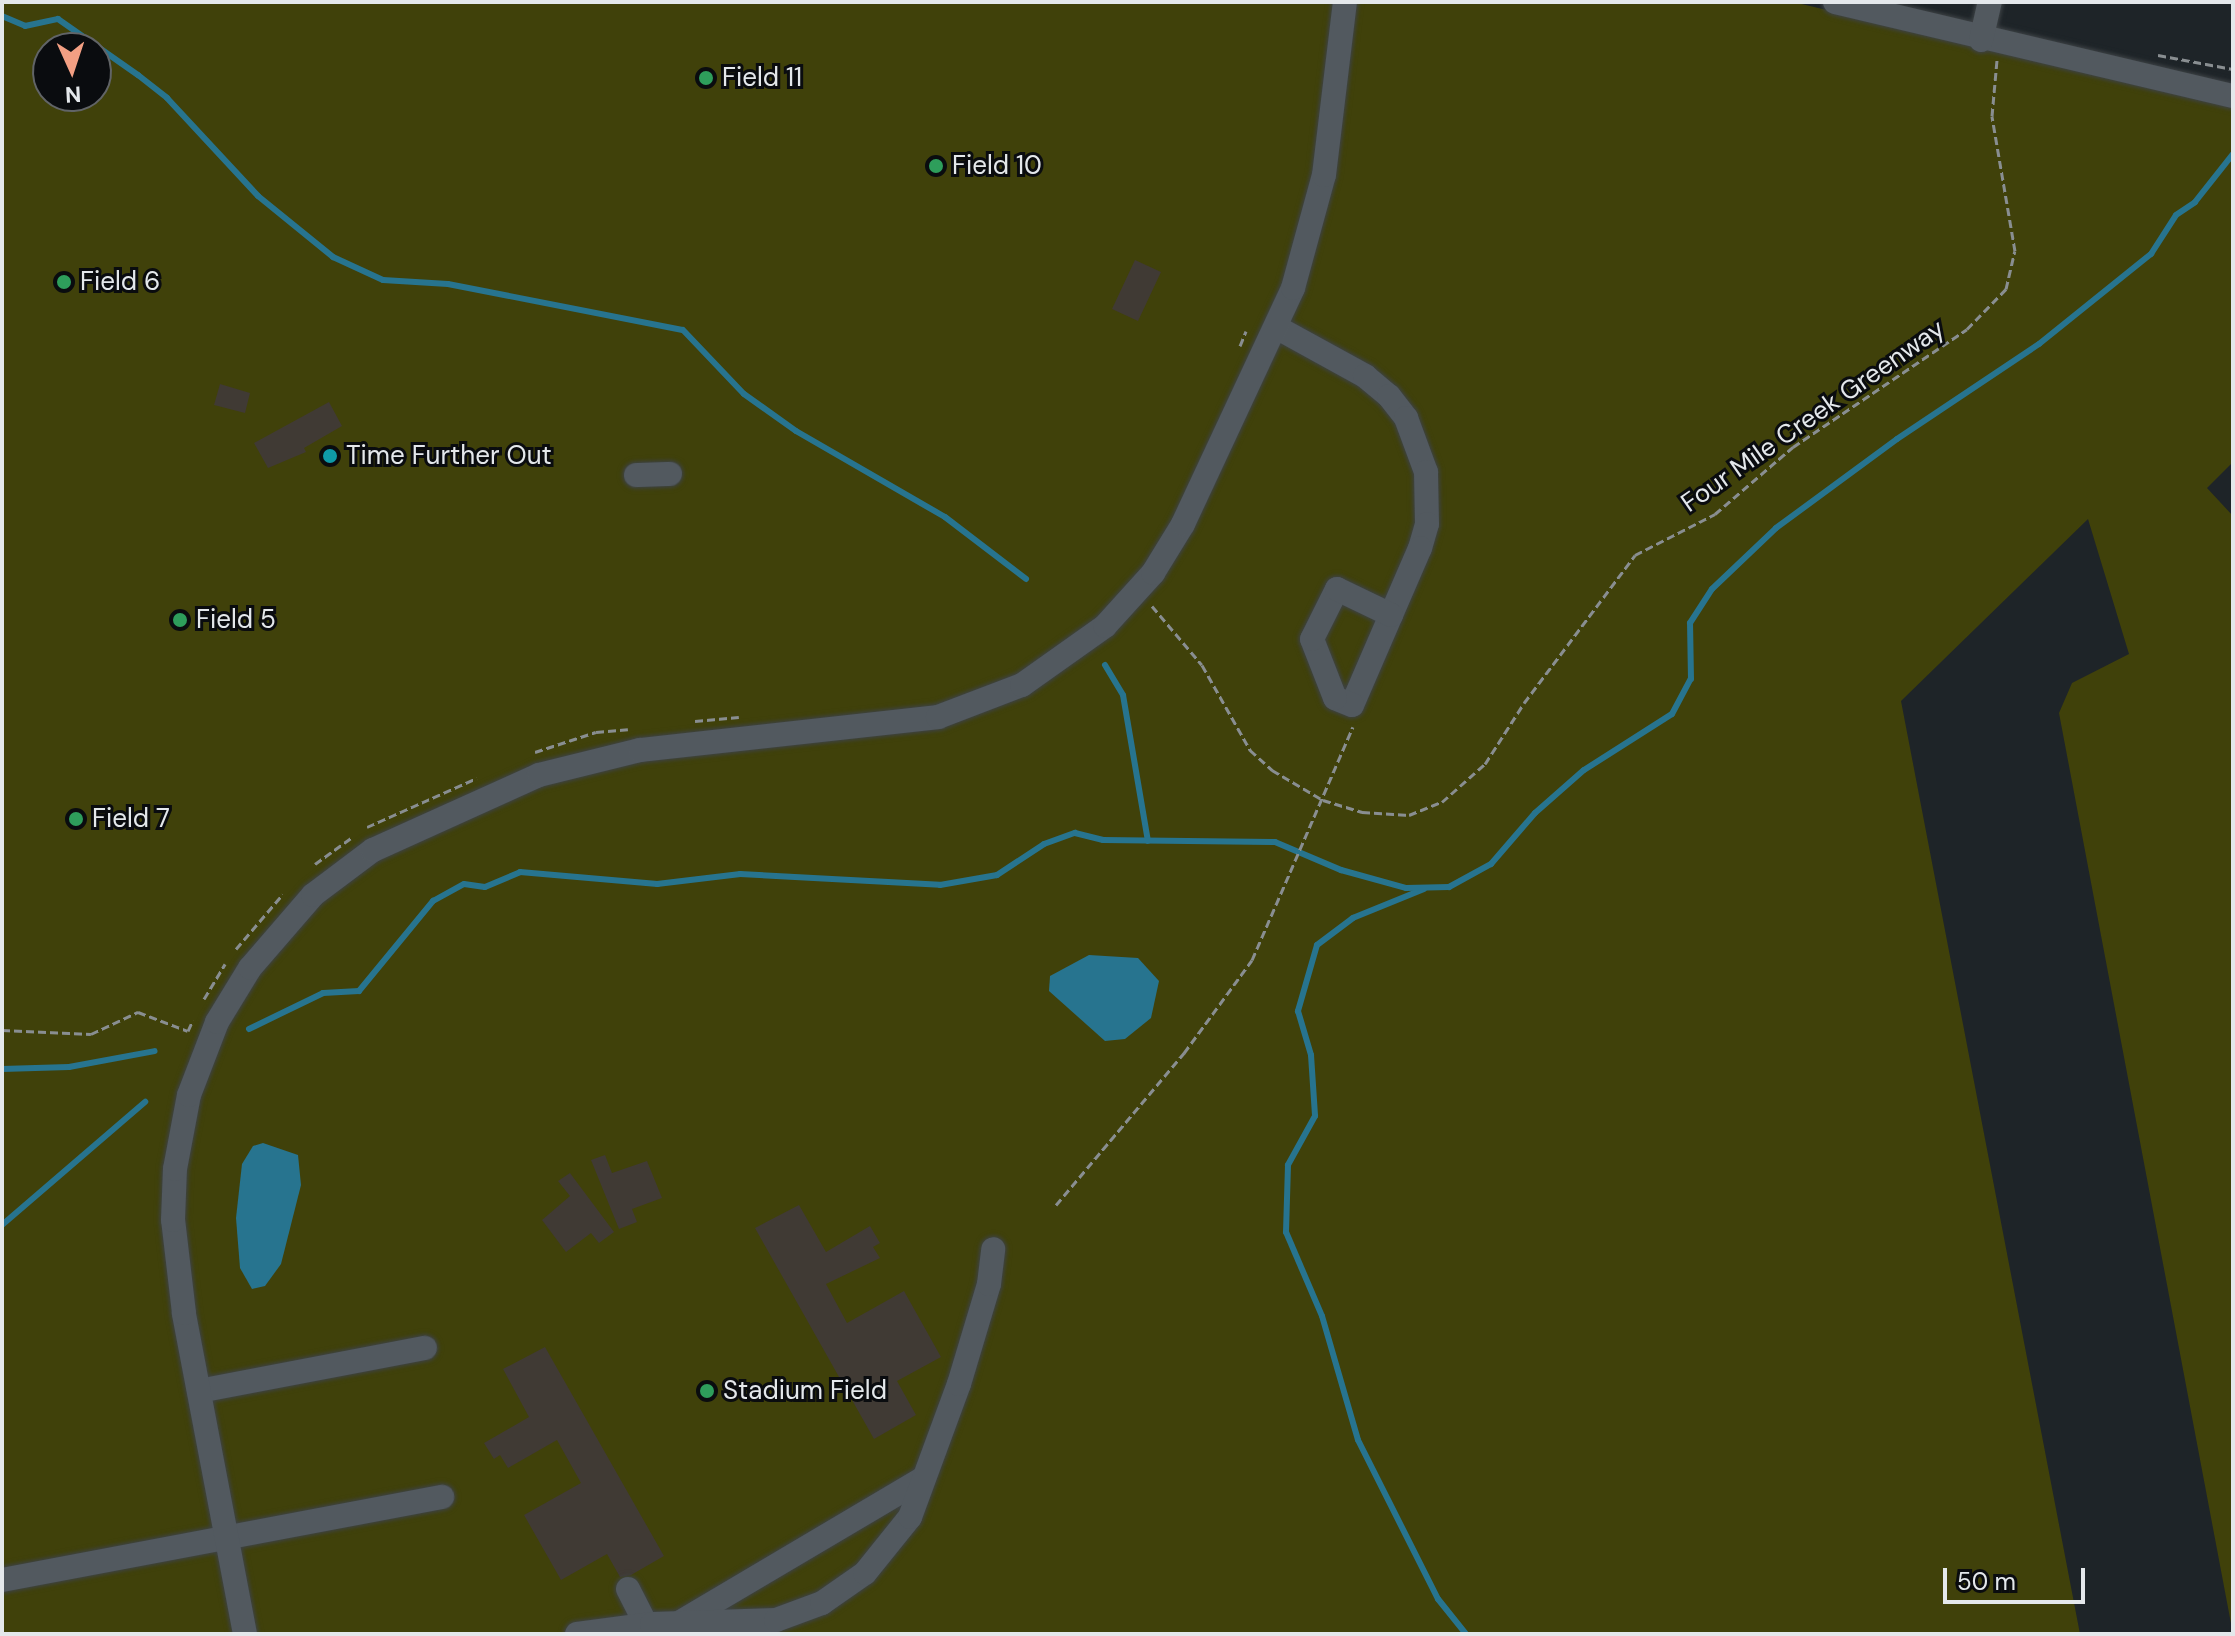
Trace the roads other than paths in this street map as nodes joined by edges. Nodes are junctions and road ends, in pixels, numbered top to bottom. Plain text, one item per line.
1 (1345, 2) edge
2 (1835, 2) edge
3 (1990, 2) edge
4 (1990, 47) junction
5 (2233, 96) edge
6 (1276, 327) junction
7 (670, 474) dead end
8 (636, 475) dead end
9 (1391, 615) junction
10 (993, 1249) dead end
11 (425, 1348) dead end
12 (199, 1391) junction
13 (919, 1424) dead end
14 (932, 1449) junction
15 (922, 1479) junction
16 (442, 1497) dead end
17 (226, 1537) junction
18 (2, 1580) edge
19 (628, 1589) dead end
20 (646, 1624) junction
21 (677, 1624) junction
22 (245, 1634) edge
23 (577, 1634) edge

1 - 6 street
2 - 4 street
3 - 4 street
4 - 5 street
6 - 9 street
6 - 12 street
7 - 8 street
9 - 9 street
10 - 14 street
11 - 12 street
12 - 17 street
13 - 14 street
14 - 15 street
15 - 21 street
15 - 21 street
16 - 17 street
17 - 18 street
17 - 22 street
19 - 20 street
20 - 21 street
20 - 23 street

